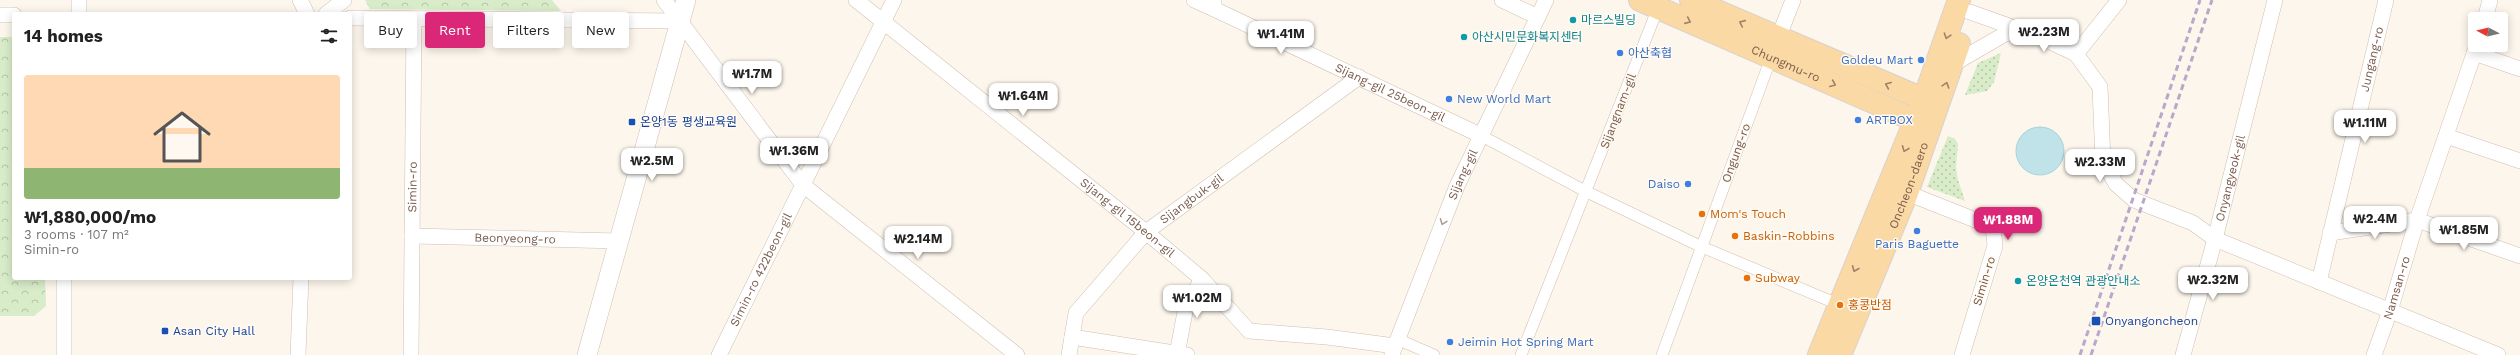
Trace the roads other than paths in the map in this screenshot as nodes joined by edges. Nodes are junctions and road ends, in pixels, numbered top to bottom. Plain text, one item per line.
1 (79, 0) edge
2 (300, 0) edge
3 (344, 0) edge
4 (664, 0) edge
5 (686, 0) edge
6 (856, 0) edge
7 (894, 0) edge
8 (1194, 0) edge
9 (1502, 0) edge
10 (1546, 0) edge
11 (1691, 0) edge
12 (1793, 0) edge
13 (2119, 0) edge
14 (2275, 0) edge
15 (2386, 0) edge
16 (2490, 0) edge
17 (1649, 4) edge
18 (1968, 4) edge
19 (1214, 5) edge
20 (79, 12) edge
21 (306, 12) edge
22 (329, 12) edge
23 (2486, 12) edge
24 (0, 15) edge
25 (12, 16) edge
26 (1538, 17) junction
27 (352, 18) edge
28 (364, 18) edge
29 (417, 19) edge
30 (680, 21) junction
31 (883, 23) junction
32 (2021, 31) junction
33 (414, 48) edge
34 (1775, 48) junction
35 (2474, 52) edge
36 (2482, 52) edge
37 (2076, 54) junction
38 (1945, 64) junction
39 (2520, 69) edge
40 (1359, 77) junction
41 (1932, 103) junction
42 (1924, 124) junction
43 (1480, 135) junction
44 (2446, 136) junction
45 (2520, 161) edge
46 (803, 186) junction
47 (1587, 192) junction
48 (1907, 193) junction
49 (2417, 220) junction
50 (1146, 232) junction
51 (2330, 233) junction
52 (412, 236) junction
53 (2215, 239) junction
54 (619, 241) junction
55 (1702, 247) junction
56 (2520, 256) edge
57 (1202, 279) junction
58 (64, 280) edge
59 (301, 280) edge
60 (2319, 282) junction
61 (1840, 305) junction
62 (2390, 311) junction
63 (1072, 337) junction
64 (1394, 347) edge
65 (1182, 354) edge
66 (64, 355) edge
67 (298, 355) edge
68 (411, 355) edge
69 (587, 355) edge
70 (719, 355) edge
71 (1017, 355) edge
72 (1069, 355) edge
73 (1434, 355) edge
74 (1521, 355) edge
75 (1662, 355) edge
76 (1819, 355) edge
77 (1840, 355) edge
78 (1962, 355) edge
79 (2183, 355) edge
80 (2374, 355) edge
81 (2498, 355) edge

1 - 20 street
2 - 21 street
3 - 22 street
4 - 30 street
5 - 30 street
6 - 31 street
7 - 31 street, Simin-ro 422beon-gil
8 - 19 street, Sijang-gil 25beon-gil
9 - 26 street
10 - 26 street, Sijang-gil
34 -> 11 main road, Chungmu-ro
12 - 34 street
13 - 37 street
14 - 53 street, Onyangyeok-gil
15 - 51 street, Jungang-ro
16 - 23 street
17 -> 34 main road, Chungmu-ro
17 - 47 street, Sijangnam-gil
18 - 32 street, Oncheon-daero
18 - 38 main road, Oncheon-daero
19 - 40 street, Sijang-gil 25beon-gil
24 - 25 street
26 - 43 street, Sijang-gil
27 - 28 street
29 - 30 street
30 - 46 street
30 - 54 street
31 - 46 street, Simin-ro 422beon-gil
31 - 50 street, Sijang-gil 15beon-gil
32 - 37 street, Oncheon-daero
32 - 38 street
33 - 52 street, Simin-ro
41 -> 34 main road, Chungmu-ro
34 -> 42 main road, Chungmu-ro
34 - 55 street, Ongung-ro
35 - 44 street, Namsan-ro
36 - 39 street, Namsan-ro
37 - 53 street
38 - 41 main road, Oncheon-daero
40 - 43 street, Sijang-gil 25beon-gil
40 - 50 street, Sijangbuk-gil
41 - 42 main road, Oncheon-daero
42 - 48 main road, Oncheon-daero
42 -> 61 main road, Oncheon-daero
43 - 47 street
43 -> 64 street, Sijang-gil
44 - 45 street
44 - 49 street, Namsan-ro
46 - 70 street, Simin-ro 422beon-gil
46 - 71 street
47 - 55 street
47 - 74 street, Sijangnam-gil
48 - 77 main road, Oncheon-daero
48 - 78 street, Simin-ro
49 - 51 street
49 - 56 street
49 - 62 street, Namsan-ro
50 - 57 street, Sijang-gil 15beon-gil
50 - 63 street, Sijangbuk-gil
51 - 60 street, Jungang-ro
52 - 54 street, Beonyeong-ro
52 - 68 street, Simin-ro
53 - 60 street
53 - 79 street, Onyangyeok-gil
54 - 69 street
55 - 61 street
55 - 75 street, Ongung-ro
57 - 64 street, Sijang-gil 15beon-gil
57 - 65 street
58 - 66 street
59 - 67 street
60 - 62 street
61 - 76 main road, Oncheon-daero
62 - 80 street, Namsan-ro
62 - 81 street
63 - 65 street
63 - 72 street, Sijangbuk-gil
64 - 73 street

